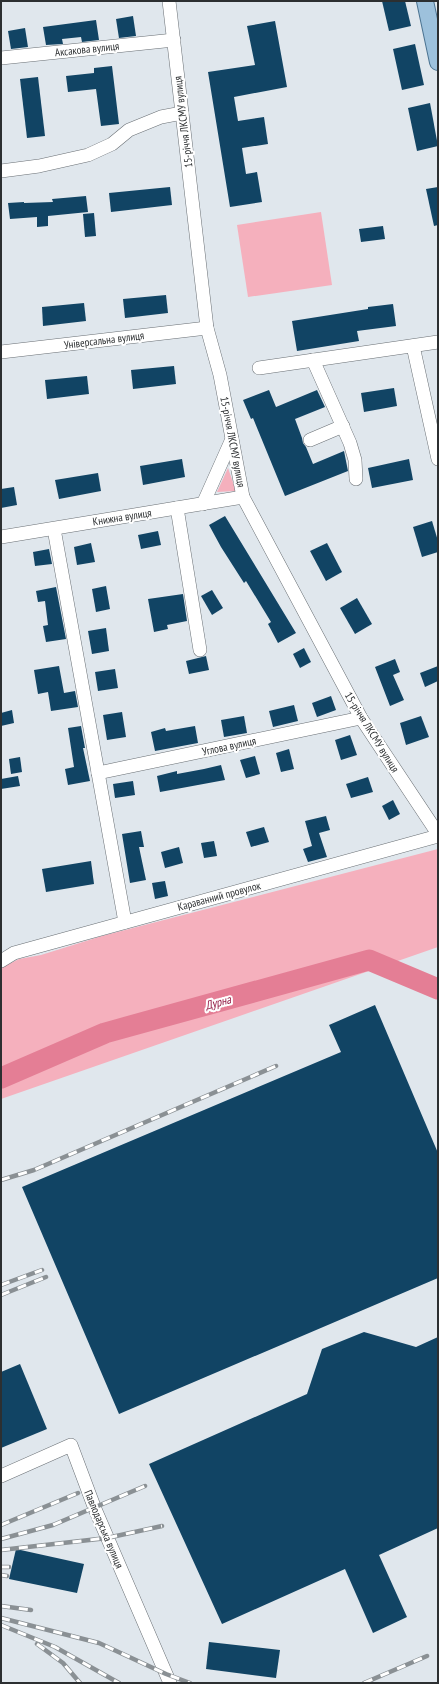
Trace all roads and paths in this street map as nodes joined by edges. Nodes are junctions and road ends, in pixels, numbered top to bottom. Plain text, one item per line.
1 (169, 1) edge
2 (425, 1) edge
3 (174, 40) junction
4 (1, 58) edge
5 (438, 62) edge
6 (182, 113) junction
7 (1, 171) edge
8 (207, 328) junction
9 (438, 342) edge
10 (413, 346) junction
11 (1, 352) edge
12 (313, 360) junction
13 (259, 368) dead end
14 (343, 426) junction
15 (232, 439) junction
16 (310, 440) dead end
17 (438, 459) edge
18 (356, 479) dead end
19 (243, 497) junction
20 (203, 504) junction
21 (177, 508) junction
22 (54, 529) junction
23 (1, 538) edge
24 (200, 650) dead end
25 (361, 718) junction
26 (98, 773) junction
27 (438, 835) edge
28 (125, 922) junction
29 (1, 961) edge
30 (1, 1476) edge
31 (170, 1683) edge

1 - 3 street, 15-річчя ЛКСМУ вулиця
2 - 5 main road
3 - 4 street, Аксакова вулиця
3 - 6 street, 15-річчя ЛКСМУ вулиця
6 - 7 street
6 - 8 street, 15-річчя ЛКСМУ вулиця
8 - 11 street, Універсальна вулиця
8 - 15 street, 15-річчя ЛКСМУ вулиця
9 - 10 street
10 - 12 street
10 - 17 street
12 - 13 street
12 - 14 street
14 - 16 street
14 - 18 street
15 - 19 street, 15-річчя ЛКСМУ вулиця
15 - 20 street
19 - 20 street, Книжна вулиця
19 - 25 street, 15-річчя ЛКСМУ вулиця
20 - 21 street, Книжна вулиця
21 - 22 street, Книжна вулиця
21 - 24 street
22 - 23 street, Книжна вулиця
22 - 26 street
25 - 26 street, Углова вулиця
25 - 27 street, 15-річчя ЛКСМУ вулиця
26 - 28 street
27 - 28 street, Караванний провулок
28 - 29 street, Караванний провулок
30 - 31 street, Павлодарська вулиця

